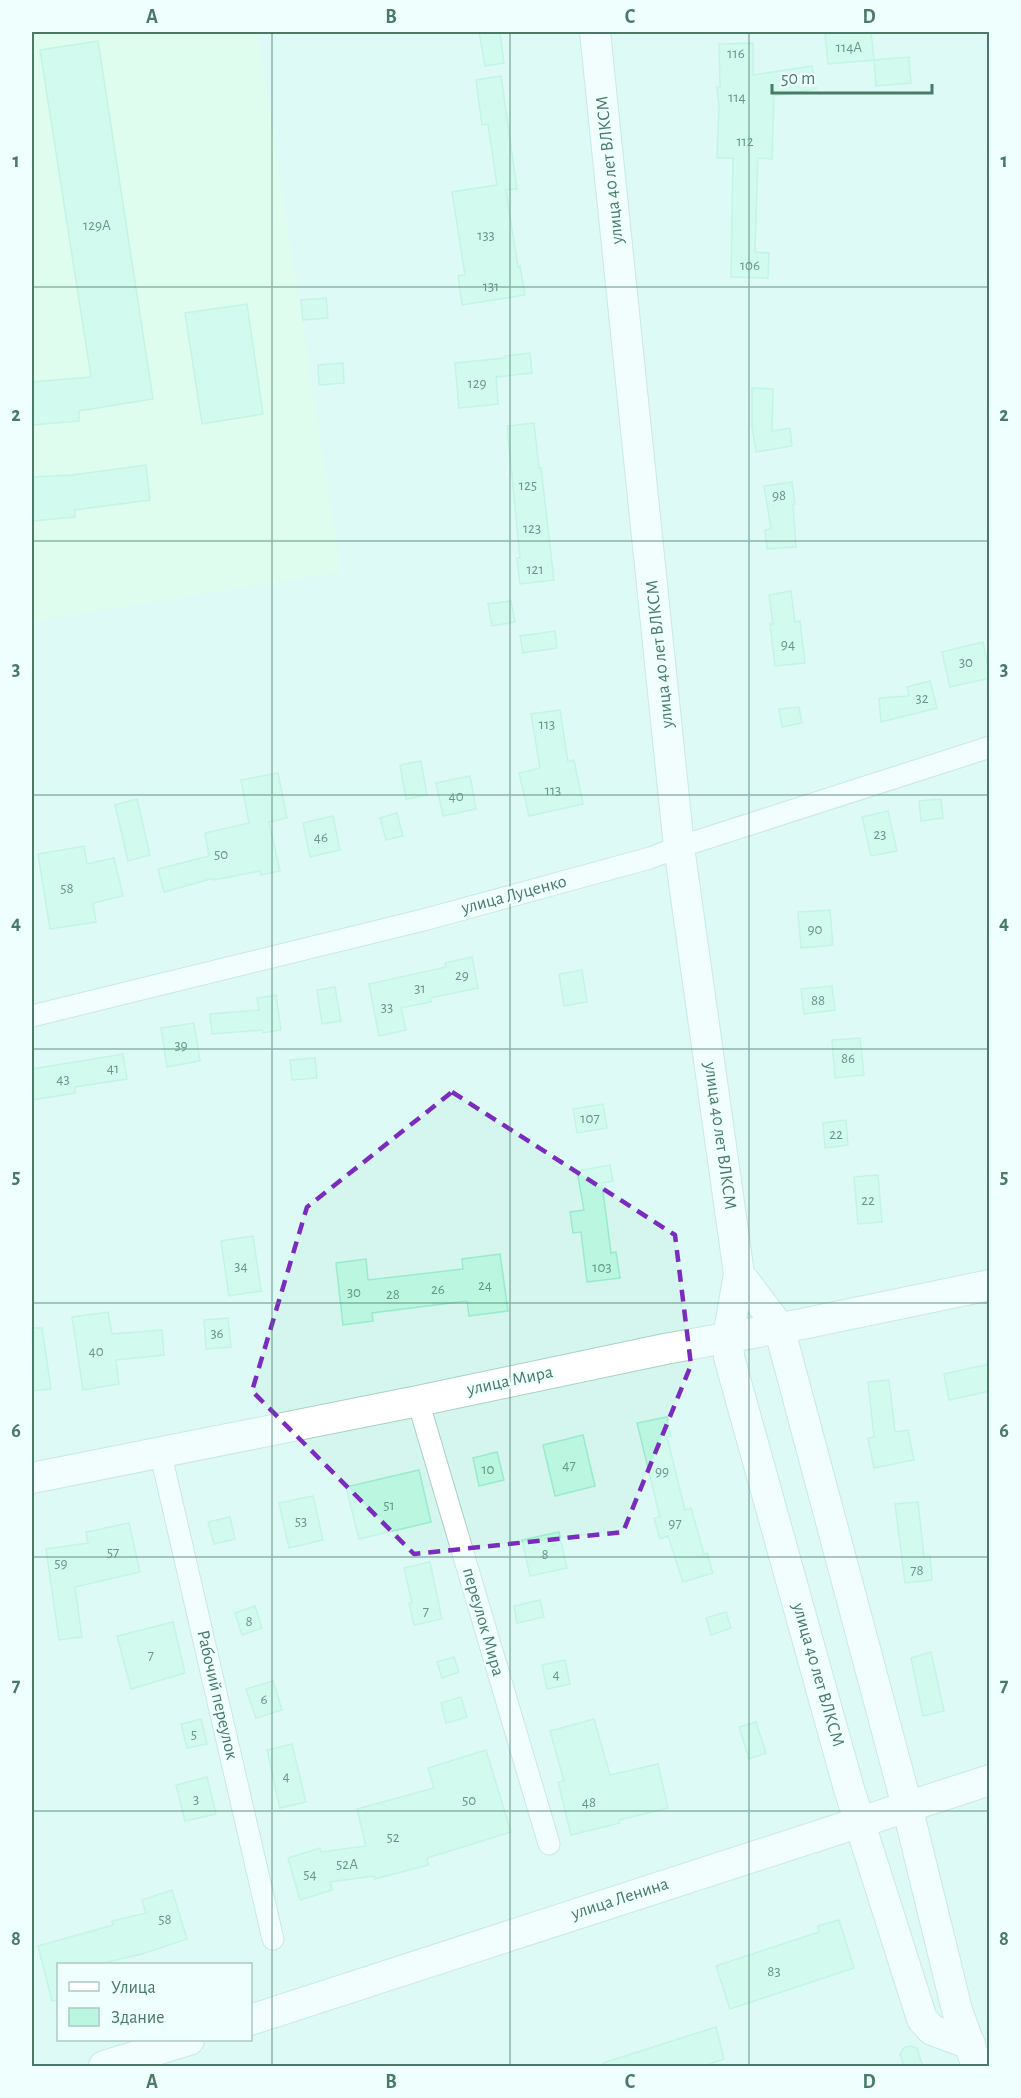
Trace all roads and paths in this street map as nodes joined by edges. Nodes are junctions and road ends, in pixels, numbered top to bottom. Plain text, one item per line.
1 (595, 32) edge
2 (990, 747) edge
3 (679, 847) junction
4 (32, 1016) edge
5 (739, 1274) junction
6 (990, 1285) edge
7 (779, 1327) junction
8 (728, 1336) junction
9 (418, 1401) junction
10 (160, 1451) junction
11 (32, 1478) edge
12 (990, 1780) edge
13 (907, 1806) junction
14 (860, 1822) junction
15 (549, 1844) dead end
16 (273, 1939) dead end
17 (252, 2019) edge
18 (186, 2041) edge
19 (974, 2055) edge
20 (104, 2067) edge

1 - 3 street, улица 40 лет ВЛКСМ
2 - 3 street, улица Луценко
3 - 4 street, улица Луценко
3 - 5 street, улица 40 лет ВЛКСМ
5 - 7 street, улица 40 лет ВЛКСМ
5 - 8 street, улица 40 лет ВЛКСМ
6 - 7 street, улица Мира
7 - 8 street, улица Мира
7 - 13 street, улица 40 лет ВЛКСМ
8 - 9 street, улица Мира
8 - 14 street, улица 40 лет ВЛКСМ
9 - 10 street, улица Мира
9 - 15 street, переулок Мира
10 - 11 street, улица Мира
10 - 16 street, Рабочий переулок
12 - 13 street, улица Ленина
13 - 14 street, улица Ленина
13 - 19 street, улица 40 лет ВЛКСМ
14 - 17 street, улица Ленина
14 - 19 street, улица 40 лет ВЛКСМ
18 - 20 street

